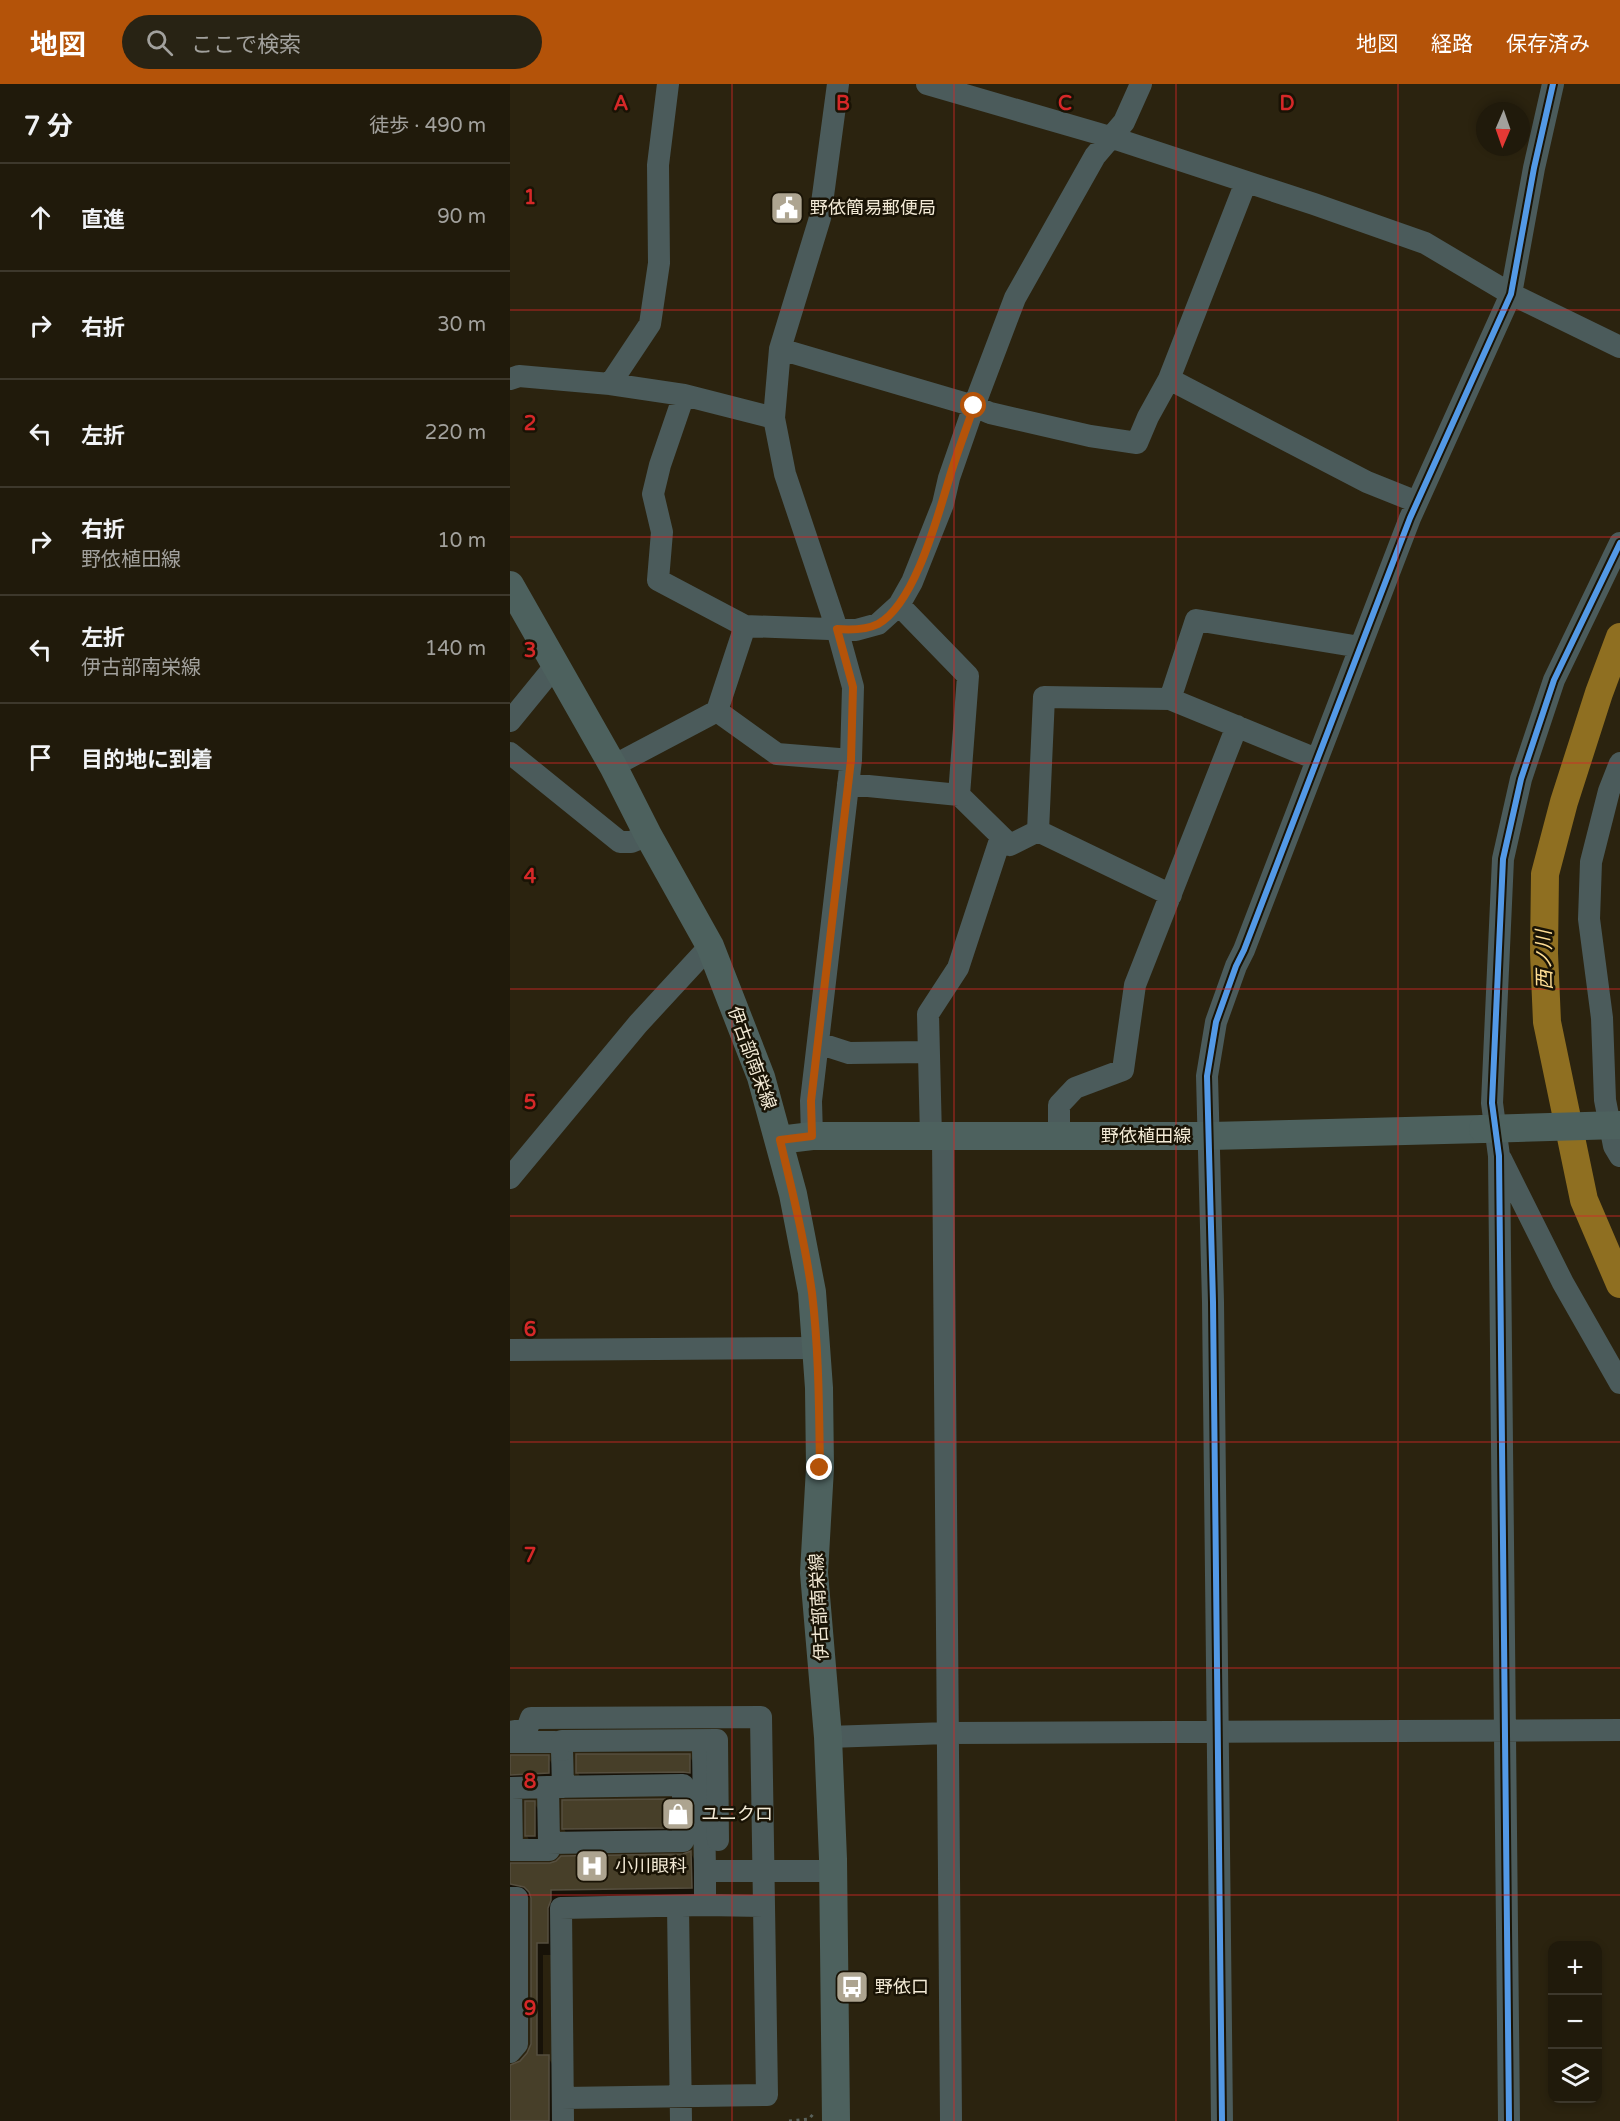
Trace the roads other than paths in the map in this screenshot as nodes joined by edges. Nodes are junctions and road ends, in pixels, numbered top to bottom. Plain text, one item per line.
1 (668, 84) edge
2 (838, 84) edge
3 (927, 84) edge
4 (1141, 84) edge
5 (1553, 84) edge
6 (1110, 137) junction
7 (1246, 182) junction
8 (1511, 294) junction
9 (1620, 347) edge
10 (780, 349) junction
11 (510, 379) edge
12 (1169, 379) junction
13 (610, 384) junction
14 (684, 395) junction
15 (974, 406) junction
16 (774, 417) junction
17 (1417, 502) junction
18 (1620, 543) edge
19 (510, 585) edge
20 (900, 605) junction
21 (745, 626) junction
22 (837, 629) junction
23 (1360, 647) junction
24 (555, 666) junction
25 (1170, 699) junction
26 (717, 711) junction
27 (510, 721) edge
28 (1237, 726) junction
29 (510, 753) edge
30 (1316, 759) junction
31 (851, 760) junction
32 (1620, 763) edge
33 (613, 766) junction
34 (848, 784) junction
35 (959, 795) junction
36 (1038, 831) junction
37 (648, 835) junction
38 (1001, 837) junction
39 (1171, 895) junction
40 (710, 945) junction
41 (818, 1043) junction
42 (928, 1052) junction
43 (1620, 1125) edge
44 (812, 1136) junction
45 (1210, 1136) junction
46 (937, 1137) junction
47 (1059, 1137) junction
48 (780, 1140) junction
49 (1499, 1156) junction
50 (1620, 1156) edge
51 (510, 1178) edge
52 (817, 1348) junction
53 (510, 1350) edge
54 (1620, 1383) edge
55 (521, 1718) edge
56 (1505, 1730) junction
57 (1620, 1730) edge
58 (510, 1732) edge
59 (703, 1733) junction
60 (948, 1733) junction
61 (1217, 1733) junction
62 (828, 1737) junction
63 (510, 1742) edge
64 (559, 1746) junction
65 (556, 1787) junction
66 (549, 1843) junction
67 (833, 1870) junction
68 (712, 1871) junction
69 (762, 1871) junction
70 (510, 1898) edge
71 (705, 1905) junction
72 (678, 1906) junction
73 (762, 1906) junction
74 (510, 2052) edge
75 (681, 2097) junction
76 (563, 2098) junction
77 (563, 2121) edge
78 (681, 2121) edge
79 (836, 2121) edge
80 (951, 2121) edge
81 (1222, 2121) edge
82 (1509, 2121) edge

1 - 13 street
2 - 10 street
3 - 6 street
4 - 6 street
5 - 8 street
6 - 7 street
6 - 15 street
7 - 8 street
7 - 12 street
8 - 9 street
8 - 17 street
10 - 15 street
10 - 16 street
11 - 13 street
12 - 15 street
12 - 17 street
13 - 14 street
14 - 16 street
14 - 21 street
15 - 20 street
16 - 22 street
17 - 23 street
18 - 49 street
19 - 24 main road, 伊古部南栄線
20 - 22 street
20 - 35 street
21 - 22 street
21 - 26 street
22 - 31 street
23 - 25 street
23 - 30 street
24 - 27 street
24 - 33 main road, 伊古部南栄線
25 - 28 street
25 - 36 street
26 - 31 street
26 - 33 street
28 - 30 street
28 - 39 street
29 - 37 street
30 - 45 street
31 - 34 street
32 - 50 street
33 - 37 main road, 伊古部南栄線
34 - 35 street
34 - 41 street
35 - 38 street
36 - 38 street
36 - 39 street
37 - 40 main road, 伊古部南栄線
38 - 42 street
39 - 47 street
40 - 48 main road, 伊古部南栄線
40 - 51 street
41 - 42 street
41 - 44 street
42 - 46 street
43 - 45 main road, 野依植田線, bridge
44 - 46 main road, 野依植田線
44 - 48 main road, 野依植田線
45 - 47 main road, 野依植田線
45 - 61 street
46 - 47 main road, 野依植田線
46 - 60 street
48 - 52 main road, 伊古部南栄線
49 - 54 street
49 - 56 street
52 - 53 street
52 - 62 main road, 伊古部南栄線
55 - 58 street
55 - 59 street
56 - 57 street
56 - 61 street
56 - 82 street
59 - 68 street
59 - 69 street
60 - 61 street
60 - 62 street
60 - 80 street
61 - 81 street
62 - 67 main road, 伊古部南栄線
63 - 64 street
64 - 65 street
64 - 68 street, bridge
65 - 66 street
65 - 66 street
65 - 66 street
67 - 69 street
67 - 79 main road, 伊古部南栄線
68 - 69 street
68 - 71 street
69 - 73 street
70 - 74 street
71 - 72 street
71 - 73 street
72 - 75 street
72 - 76 street
73 - 75 street
75 - 76 street
75 - 78 street
76 - 77 street

